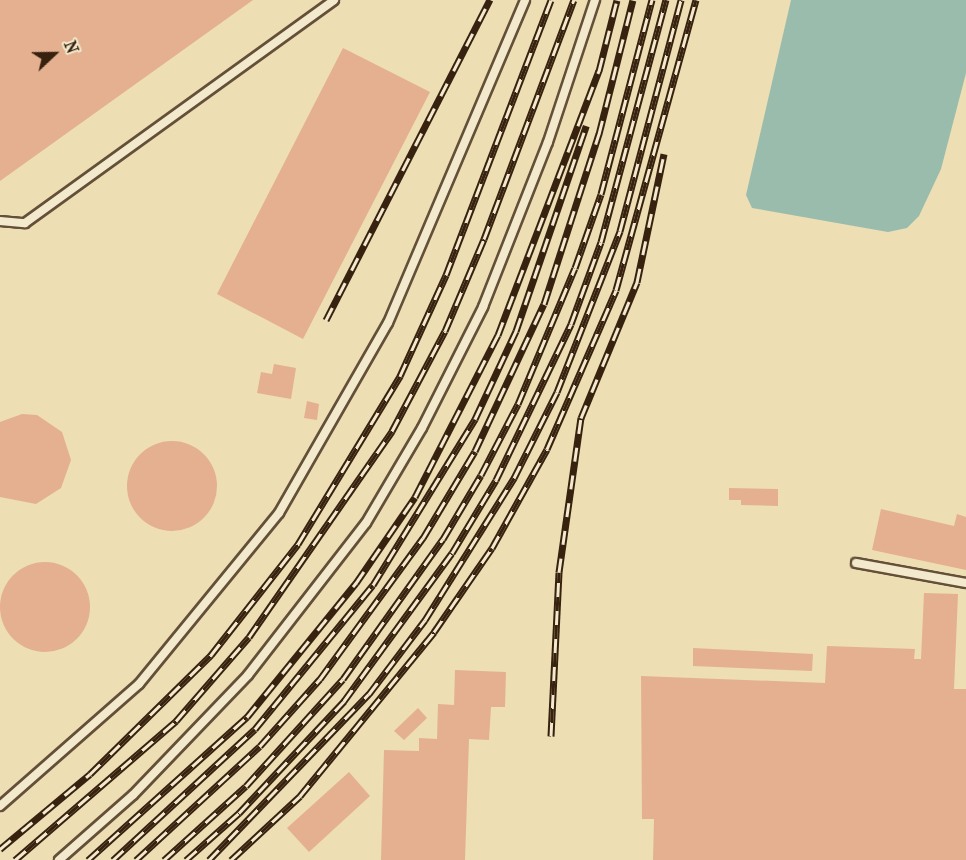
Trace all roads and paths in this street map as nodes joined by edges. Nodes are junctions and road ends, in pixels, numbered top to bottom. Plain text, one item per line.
1 (334, 0) edge
2 (525, 0) edge
3 (595, 0) edge
4 (0, 221) edge
5 (856, 563) dead end
6 (966, 583) edge
7 (0, 806) edge
8 (59, 860) edge

1 - 4 lane
2 - 7 lane
3 - 8 lane
5 - 6 lane

